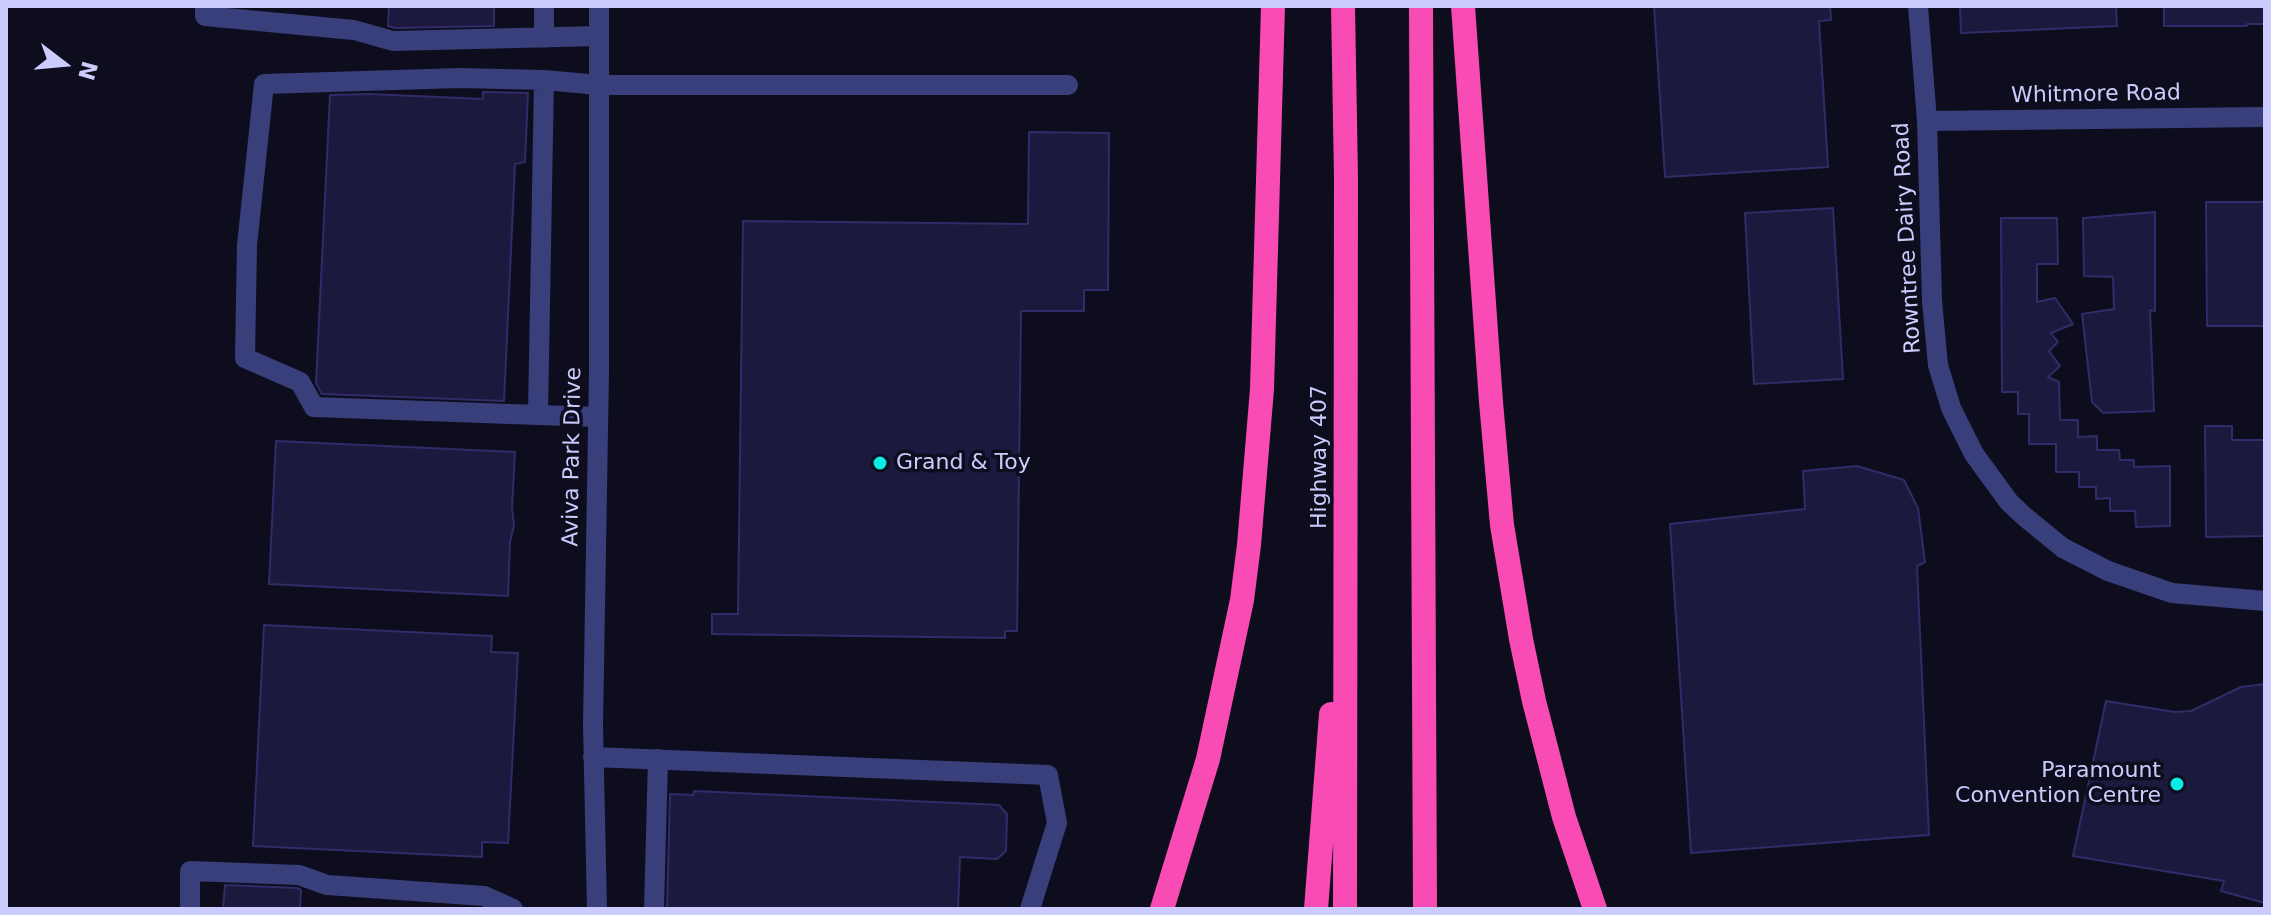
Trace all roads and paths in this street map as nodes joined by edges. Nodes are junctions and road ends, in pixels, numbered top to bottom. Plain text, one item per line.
1 (205, 6) edge
2 (544, 6) edge
3 (599, 6) edge
4 (1273, 6) edge
5 (1343, 6) edge
6 (1421, 6) edge
7 (1463, 6) edge
8 (1918, 6) edge
9 (599, 36) junction
10 (544, 38) junction
11 (544, 80) junction
12 (599, 85) junction
13 (1068, 85) dead end
14 (2265, 117) edge
15 (1927, 121) junction
16 (538, 415) junction
17 (598, 417) junction
18 (1346, 500) junction
19 (2265, 601) edge
20 (1425, 667) junction
21 (593, 757) junction
22 (658, 759) junction
23 (190, 909) edge
24 (513, 909) edge
25 (597, 909) edge
26 (654, 909) edge
27 (1030, 909) edge
28 (1162, 909) edge
29 (1316, 909) edge
30 (1345, 909) edge
31 (1425, 909) edge
32 (1440, 909) edge
33 (1595, 909) edge

1 - 10 street
2 - 10 street
3 - 9 street, Aviva Park Drive
4 - 28 highway
5 - 18 highway, Highway 407
6 - 20 highway
7 - 33 highway
8 - 15 street, Rowntree Dairy Road
9 - 10 street
9 - 12 street, Aviva Park Drive
11 - 12 street
11 - 16 street
11 - 16 street
12 - 13 street
12 - 17 street, Aviva Park Drive
14 - 15 street, Whitmore Road
15 - 19 street, Rowntree Dairy Road
16 - 17 street
17 - 21 street, Aviva Park Drive
18 - 29 highway
18 - 30 highway, Highway 407
20 - 31 highway
20 - 32 highway
21 - 22 street
21 - 25 street, Aviva Park Drive
22 - 26 street
22 - 27 street
23 - 24 street

